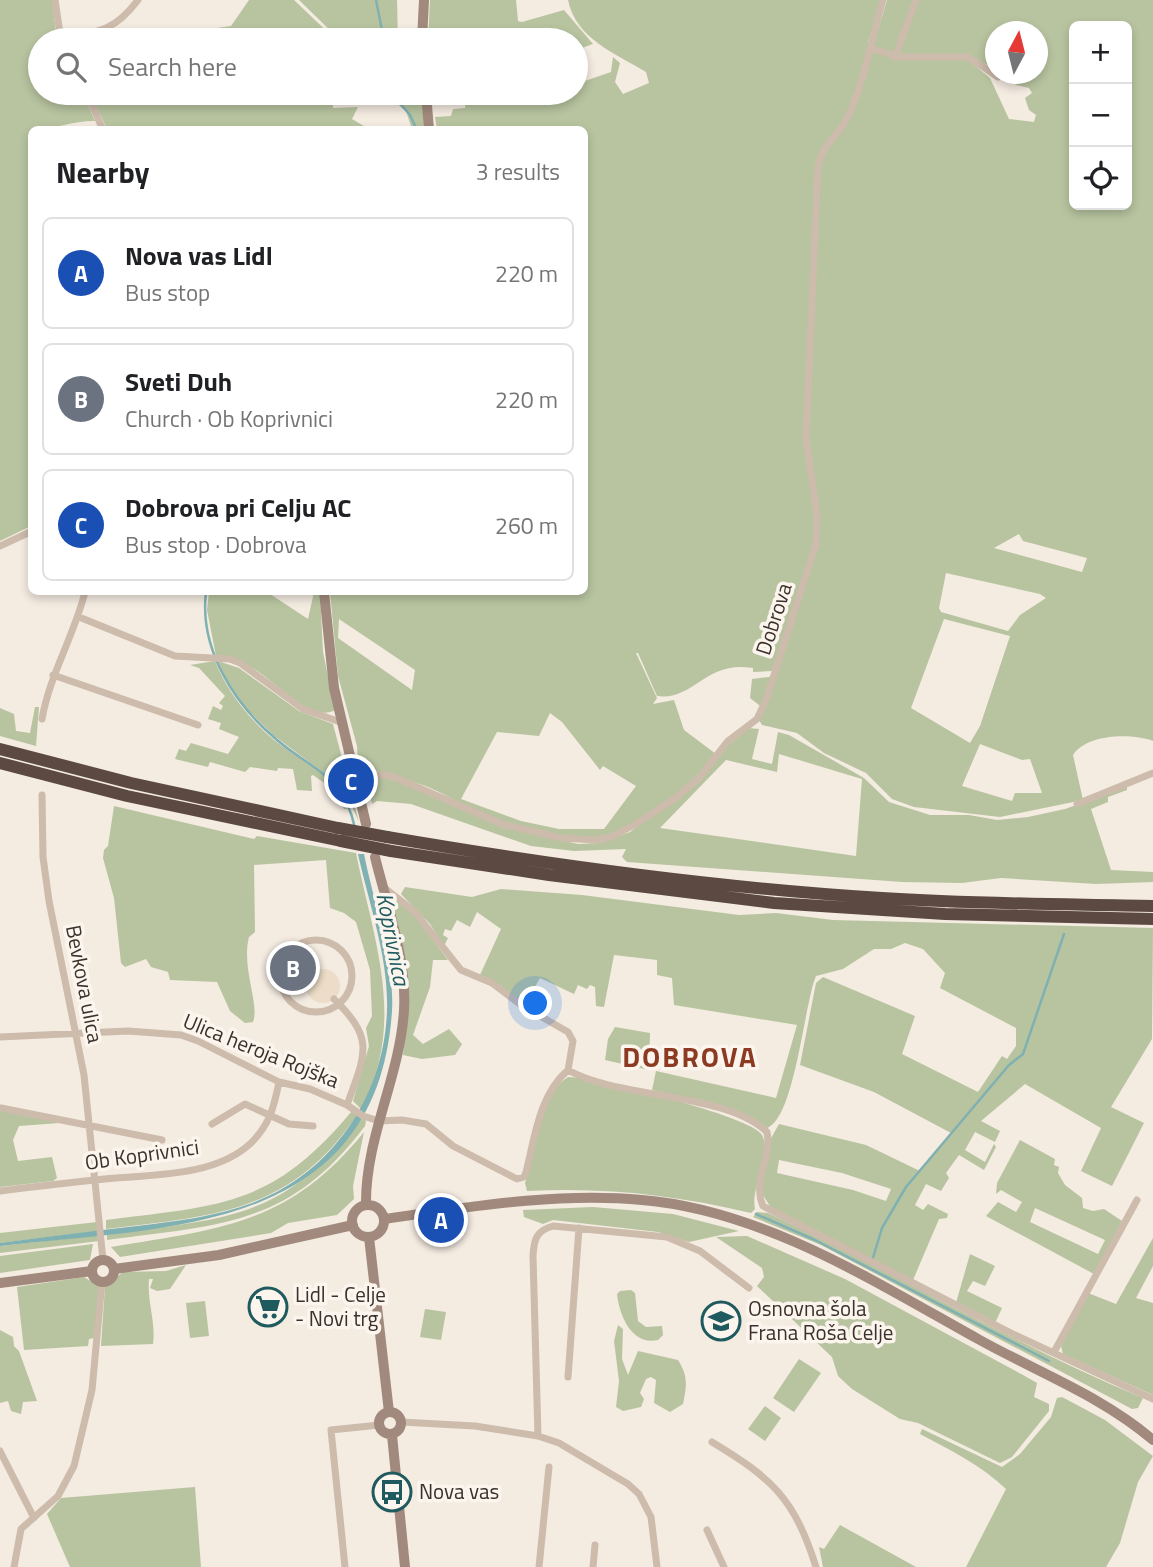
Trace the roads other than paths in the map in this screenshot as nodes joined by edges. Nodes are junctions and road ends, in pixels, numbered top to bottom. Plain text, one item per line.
1 (55, 0) edge
2 (138, 0) edge
3 (424, 0) edge
4 (883, 0) edge
5 (916, 0) edge
6 (59, 28) edge
7 (110, 28) edge
8 (423, 28) edge
9 (870, 48) junction
10 (895, 57) junction
11 (985, 68) edge
12 (92, 105) edge
13 (427, 105) edge
14 (101, 126) edge
15 (429, 126) edge
16 (28, 533) edge
17 (0, 546) edge
18 (84, 595) edge
19 (324, 595) edge
20 (79, 617) junction
21 (53, 675) junction
22 (42, 719) dead end
23 (343, 723) junction
24 (198, 725) dead end
25 (0, 749) edge
26 (0, 763) edge
27 (352, 773) junction
28 (1153, 773) edge
29 (42, 795) dead end
30 (1077, 804) dead end
31 (366, 824) dead end
32 (339, 835) junction
33 (375, 857) dead end
34 (382, 885) junction
35 (1153, 906) edge
36 (1153, 919) edge
37 (337, 1002) junction
38 (76, 1035) junction
39 (0, 1037) edge
40 (568, 1070) junction
41 (279, 1082) junction
42 (350, 1107) junction
43 (1, 1108) edge
44 (272, 1117) junction
45 (379, 1121) junction
46 (212, 1124) dead end
47 (91, 1126) junction
48 (313, 1126) dead end
49 (162, 1140) dead end
50 (97, 1180) junction
51 (0, 1191) edge
52 (1138, 1199) dead end
53 (366, 1205) junction
54 (384, 1219) junction
55 (352, 1225) junction
56 (579, 1228) junction
57 (369, 1237) junction
58 (103, 1260) junction
59 (114, 1269) junction
60 (92, 1271) junction
61 (102, 1282) junction
62 (0, 1283) edge
63 (749, 1288) dead end
64 (1054, 1352) junction
65 (568, 1377) dead end
66 (1153, 1399) edge
67 (388, 1412) junction
68 (401, 1422) junction
69 (379, 1424) junction
70 (392, 1434) junction
71 (538, 1436) junction
72 (1153, 1440) edge
73 (712, 1442) dead end
74 (0, 1451) edge
75 (549, 1467) dead end
76 (34, 1518) junction
77 (706, 1530) dead end
78 (595, 1545) dead end
79 (15, 1567) edge
80 (345, 1567) edge
81 (405, 1567) edge
82 (539, 1567) edge
83 (593, 1567) edge
84 (657, 1567) edge
85 (724, 1567) edge
86 (816, 1567) edge

1 - 6 street
2 - 7 street
3 - 8 street
4 - 9 street, Dobrova
5 - 10 street
9 - 10 street
9 - 27 street, Dobrova
10 - 11 street
12 - 14 street
13 - 15 street
16 - 17 street
18 - 20 street
19 - 23 street
20 - 21 street
20 - 23 street
21 - 22 street
21 - 24 street
23 - 27 street
25 - 32 highway
26 - 32 highway
27 - 31 street
28 - 30 street
29 - 38 street, Bevkova ulica
32 - 35 highway, bridge
32 - 36 highway, bridge
33 - 34 street
34 - 40 street
34 - 45 street
37 - 37 street
37 - 42 street
38 - 39 street, Ulica heroja Rojška
38 - 41 street, Ulica heroja Rojška
38 - 47 street, Bevkova ulica
40 - 45 street, Ulica heroja Rojška
40 - 64 street
41 - 42 street, Ulica heroja Rojška
41 - 44 street, Ob Koprivnici
42 - 45 street, Ulica heroja Rojška
43 - 47 street
44 - 46 street, Ob Koprivnici
44 - 48 street, Ob Koprivnici
44 - 50 street, Ob Koprivnici
45 - 53 street
47 - 49 street
47 - 50 street, Bevkova ulica
50 - 51 street, Ob Koprivnici
50 - 58 street, Bevkova ulica
52 - 64 street
53 - 54 street
53 - 55 street
54 - 57 street
54 - 72 street
55 - 57 street
55 - 59 street
56 - 63 street
56 - 65 street
56 - 71 street
57 - 67 street
58 - 59 street
58 - 60 street
59 - 61 street
60 - 61 street
60 - 62 street
61 - 76 street
64 - 66 street
67 - 68 street
67 - 69 street
68 - 70 street
68 - 71 street
69 - 70 street
69 - 80 street
70 - 81 street
71 - 84 street
73 - 86 street
74 - 76 street
75 - 82 street
76 - 79 street
77 - 85 street
78 - 83 street

